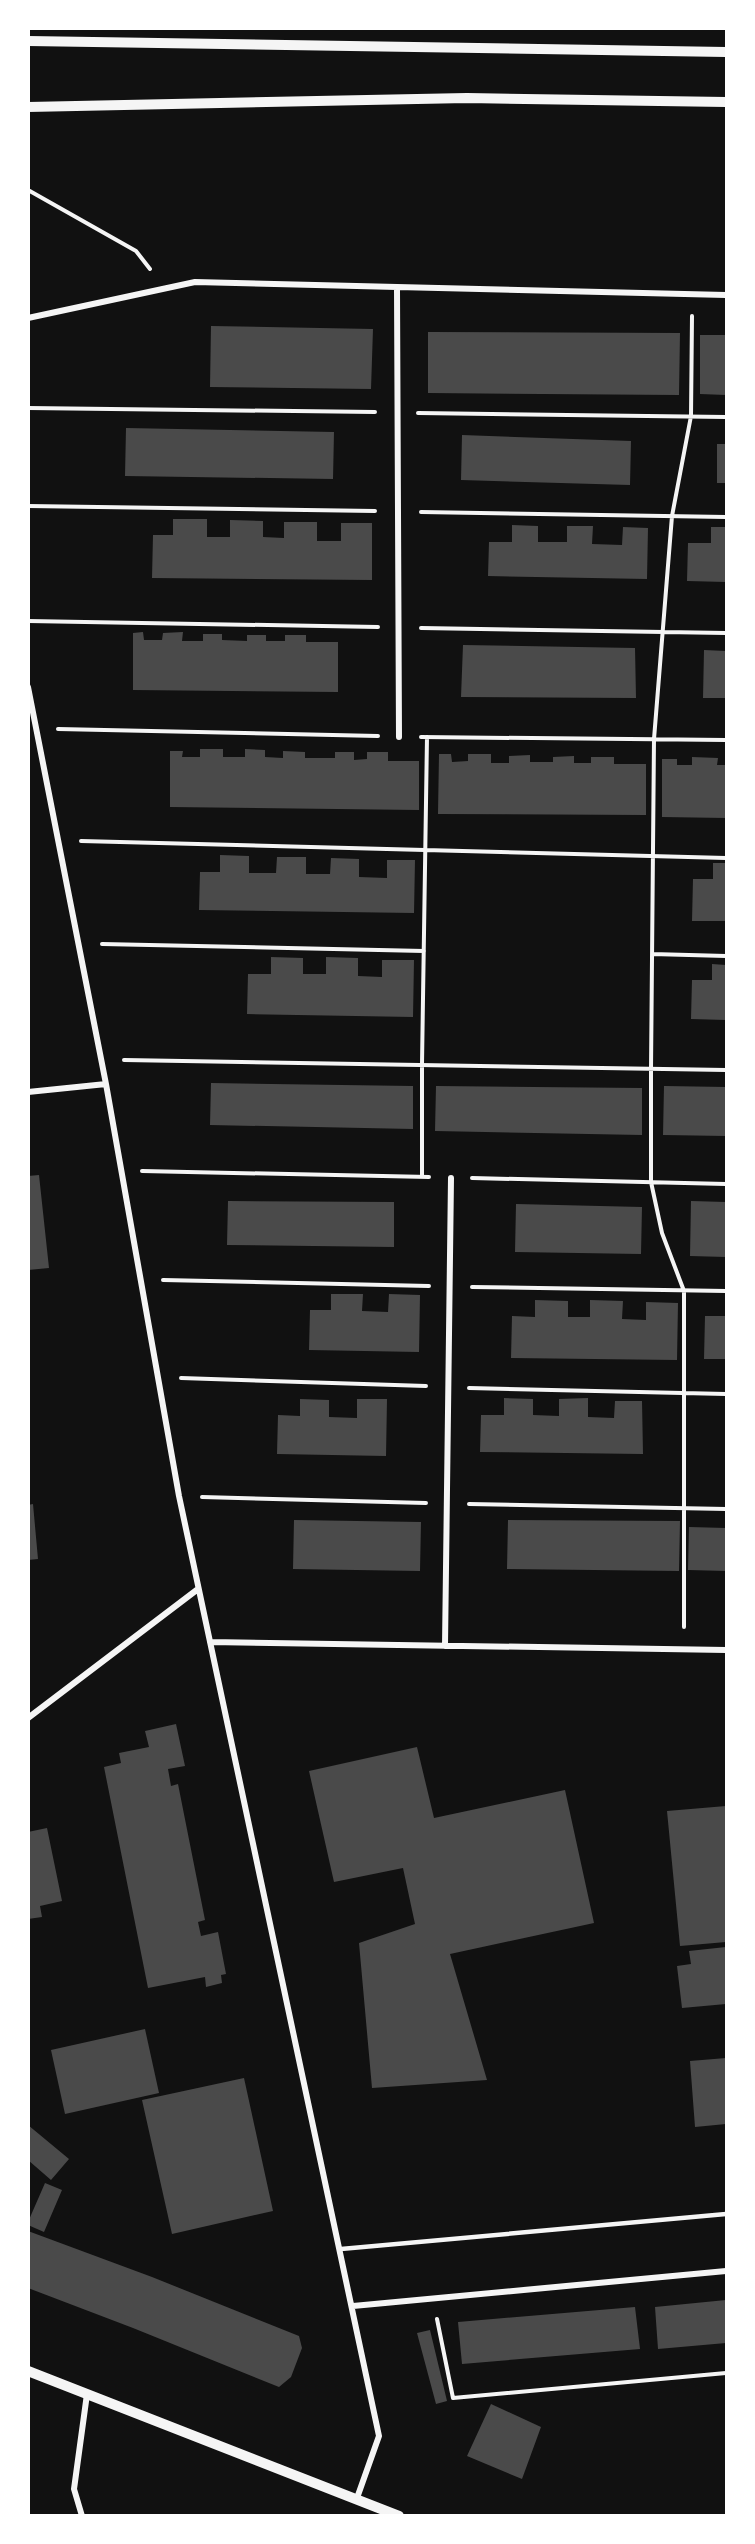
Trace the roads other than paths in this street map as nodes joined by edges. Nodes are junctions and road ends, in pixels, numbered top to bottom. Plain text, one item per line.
1 (28, 41) edge
2 (726, 52) edge
3 (726, 102) edge
4 (28, 107) edge
5 (397, 288) junction
6 (726, 295) edge
7 (28, 318) edge
8 (28, 687) edge
9 (399, 737) dead end
10 (106, 1084) junction
11 (28, 1092) edge
12 (451, 1178) road end
13 (198, 1589) junction
14 (210, 1642) junction
15 (445, 1646) junction
16 (726, 1650) edge
17 (28, 1718) edge
18 (726, 2214) edge
19 (341, 2249) junction
20 (726, 2271) edge
21 (353, 2306) junction
22 (28, 2371) edge
23 (87, 2394) junction
24 (357, 2498) junction
25 (82, 2516) edge
26 (399, 2516) edge

1 - 2 street
3 - 4 street
5 - 6 street
5 - 7 street
5 - 9 street
8 - 10 street
10 - 11 street
10 - 13 street
12 - 15 street
13 - 14 street
13 - 17 street
14 - 15 street
14 - 19 street
15 - 16 street
18 - 19 lane
19 - 21 street
20 - 21 street
21 - 24 street
22 - 23 street
23 - 24 street
23 - 25 street
24 - 26 street

